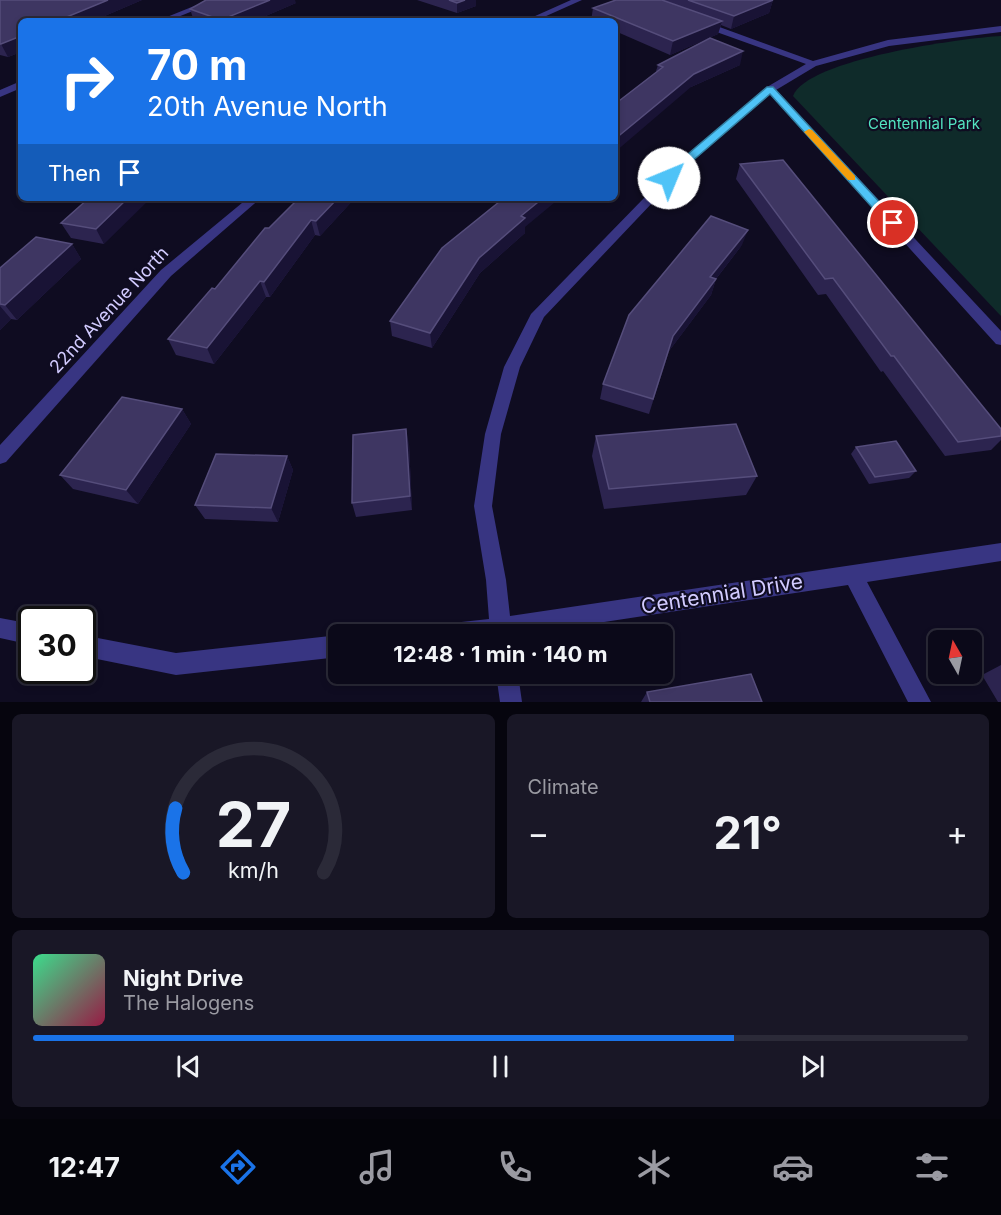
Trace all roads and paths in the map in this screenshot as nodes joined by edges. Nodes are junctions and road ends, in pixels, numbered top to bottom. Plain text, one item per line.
1 (216, 0) edge
2 (578, 0) edge
3 (169, 18) edge
4 (535, 18) edge
5 (691, 20) edge
6 (1001, 29) edge
7 (813, 64) junction
8 (18, 85) edge
9 (770, 89) junction
10 (0, 94) edge
11 (251, 201) edge
12 (1001, 340) edge
13 (0, 457) edge
14 (1001, 552) edge
15 (853, 574) junction
16 (499, 624) edge
17 (543, 624) edge
18 (0, 628) edge
19 (18, 632) edge
20 (328, 647) edge
21 (96, 648) edge
22 (509, 684) edge
23 (512, 702) edge
24 (920, 702) edge

1 - 3 street
2 - 4 street
5 - 7 street
6 - 7 street
7 - 9 street
8 - 10 street
9 - 12 street
9 - 16 street
11 - 13 street, 22nd Avenue North
14 - 15 street, Centennial Drive
15 - 17 street, Centennial Drive
15 - 24 street
18 - 19 street
20 - 21 street
22 - 23 street

